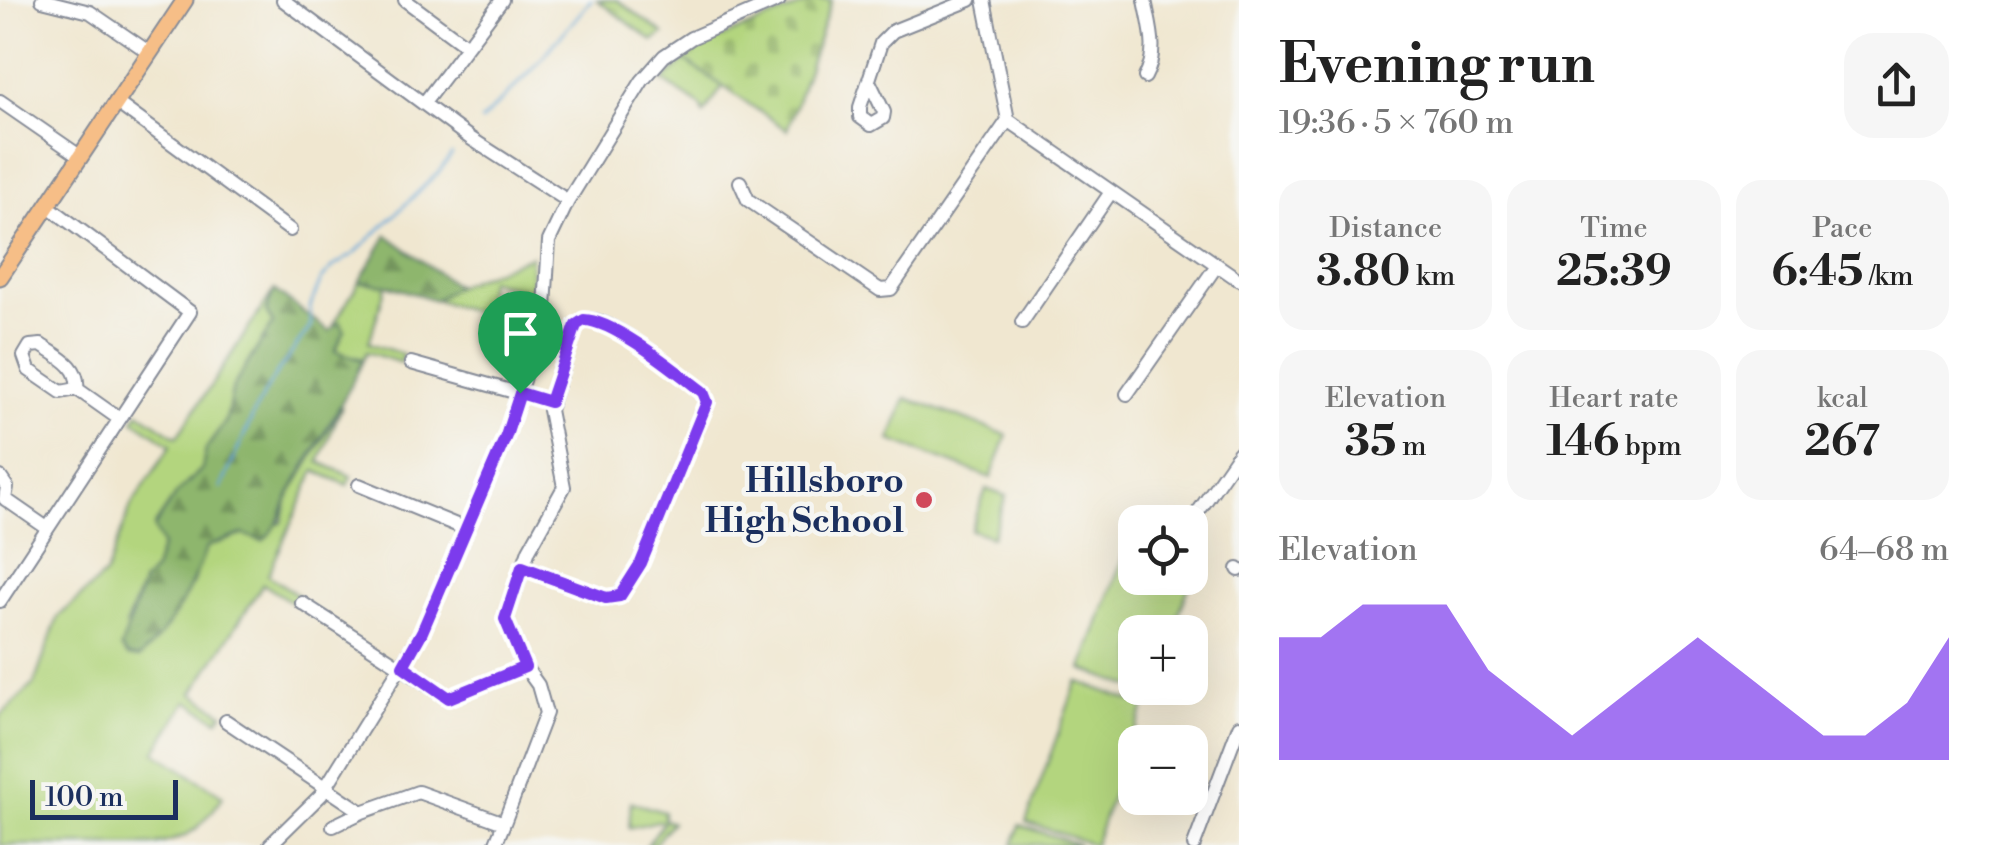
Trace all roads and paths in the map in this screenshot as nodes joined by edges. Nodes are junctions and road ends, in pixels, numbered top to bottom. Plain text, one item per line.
1 (42, 0) edge
2 (185, 0) edge
3 (283, 0) edge
4 (406, 0) edge
5 (502, 0) edge
6 (779, 0) edge
7 (970, 0) edge
8 (984, 0) edge
9 (1145, 0) edge
10 (467, 46) junction
11 (150, 53) junction
12 (1146, 76) dead end
13 (869, 81) dead end
14 (0, 101) edge
15 (117, 103) junction
16 (424, 104) junction
17 (1008, 120) junction
18 (81, 157) junction
19 (740, 182) dead end
20 (1111, 192) junction
21 (568, 201) junction
22 (48, 206) junction
23 (290, 230) dead end
24 (1217, 265) junction
25 (0, 276) edge
26 (1238, 276) edge
27 (1022, 322) dead end
28 (411, 363) dead end
29 (77, 388) dead end
30 (520, 393) junction
31 (1127, 394) dead end
32 (550, 402) junction
33 (118, 418) junction
34 (1239, 453) edge
35 (0, 477) edge
36 (358, 486) dead end
37 (3, 501) edge
38 (1203, 505) edge
39 (47, 528) junction
40 (466, 529) junction
41 (522, 567) junction
42 (0, 600) edge
43 (302, 603) dead end
44 (403, 666) junction
45 (525, 667) junction
46 (226, 721) dead end
47 (1239, 726) edge
48 (326, 786) junction
49 (362, 812) junction
50 (504, 824) junction
51 (333, 826) dead end
52 (270, 845) edge
53 (496, 845) edge
54 (1194, 845) edge

1 - 11 street
2 - 11 main road
3 - 16 street
4 - 10 street
5 - 10 street
6 - 21 street
7 - 13 street
8 - 17 street
9 - 12 street
10 - 16 street
11 - 15 main road
14 - 18 street
15 - 18 main road
15 - 23 street
16 - 21 street
17 - 19 street
17 - 20 street
18 - 22 main road
20 - 24 street
20 - 27 street
21 - 30 street
22 - 25 main road
22 - 33 street
24 - 26 street
24 - 31 street
28 - 30 street
29 - 33 street
30 - 32 street
30 - 40 street
32 - 41 street
32 - 41 street
33 - 39 street
34 - 38 street
35 - 37 street
36 - 40 street
37 - 39 street
39 - 42 street
40 - 44 street
41 - 45 street
43 - 44 street
44 - 45 street
44 - 48 street
45 - 50 street
46 - 48 street
47 - 54 street
48 - 49 street
48 - 52 street
49 - 50 street
49 - 51 street
50 - 53 street

